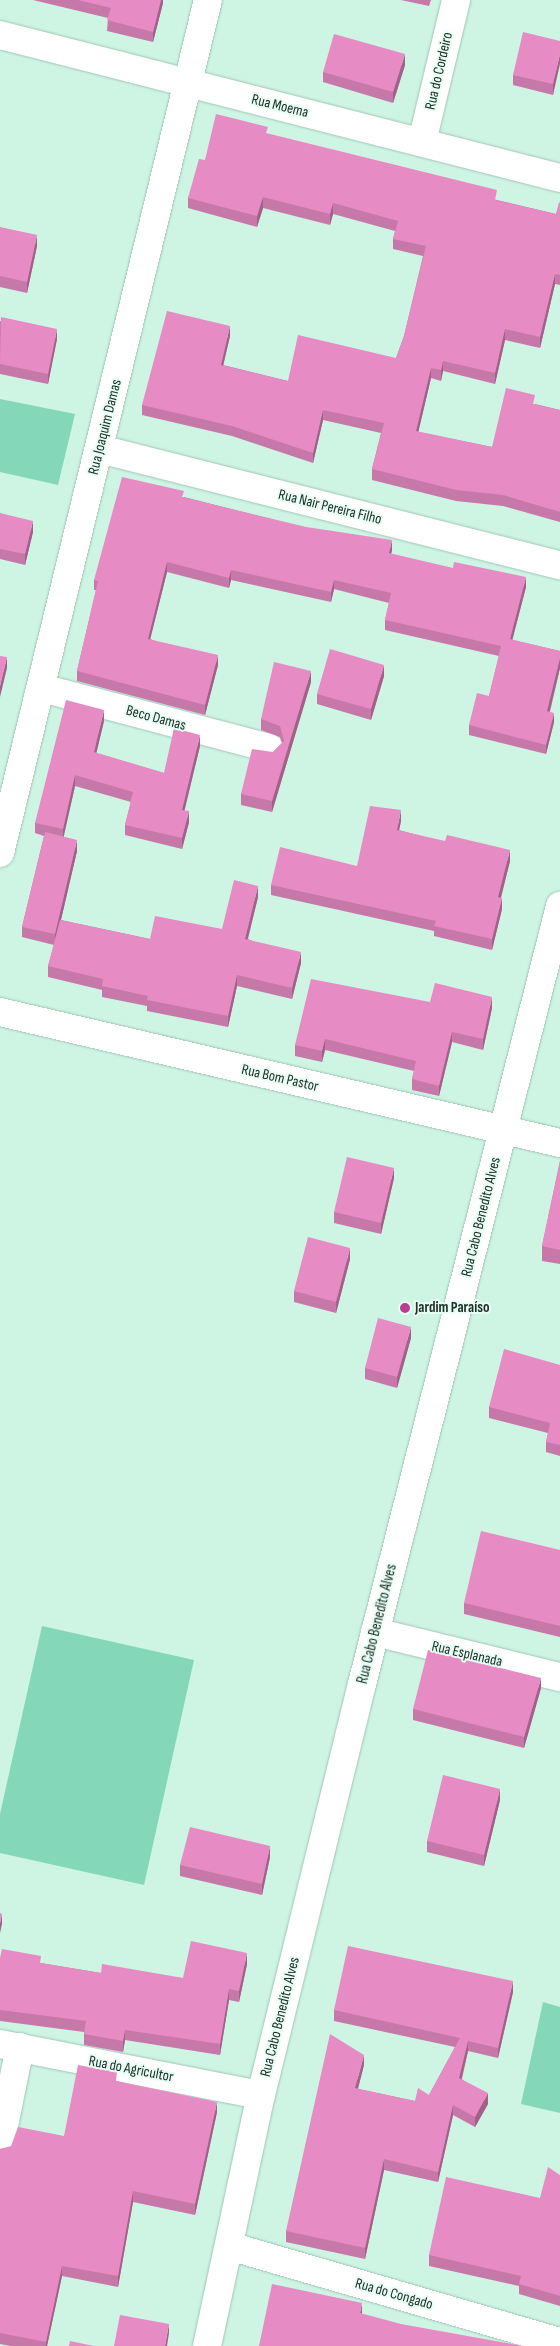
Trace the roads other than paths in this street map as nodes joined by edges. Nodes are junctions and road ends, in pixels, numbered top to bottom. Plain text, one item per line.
1 (208, 0) edge
2 (456, 0) edge
3 (0, 35) edge
4 (188, 83) junction
5 (422, 142) junction
6 (560, 178) edge
7 (100, 448) junction
8 (560, 565) edge
9 (42, 688) junction
10 (269, 748) dead end
11 (0, 852) edge
12 (560, 906) edge
13 (0, 1012) edge
14 (502, 1130) junction
15 (560, 1143) edge
16 (375, 1632) junction
17 (560, 1676) edge
18 (10, 2046) edge
19 (261, 2095) junction
20 (0, 2146) edge
21 (229, 2246) junction
22 (560, 2342) edge
23 (207, 2346) edge

1 - 4 street, Rua Joaquim Damas
2 - 5 street, Rua do Cordeiro
3 - 4 street, Rua Moema
4 - 5 street, Rua Moema
4 - 7 street, Rua Joaquim Damas
5 - 6 street, Rua Moema
7 - 8 street, Rua Nair Pereira Filho
7 - 9 street, Rua Joaquim Damas
9 - 10 street, Beco Damas
9 - 11 street, Rua Joaquim Damas
12 - 14 street, Rua Cabo Benedito Alves
13 - 14 street, Rua Bom Pastor
14 - 15 street, Rua Bom Pastor
14 - 16 street, Rua Cabo Benedito Alves
16 - 17 street, Rua Esplanada
16 - 19 street, Rua Cabo Benedito Alves
18 - 19 street, Rua do Agricultor
18 - 20 street
19 - 21 street, Rua Cabo Benedito Alves
21 - 22 street, Rua do Congado
21 - 23 street, Rua Cabo Benedito Alves

